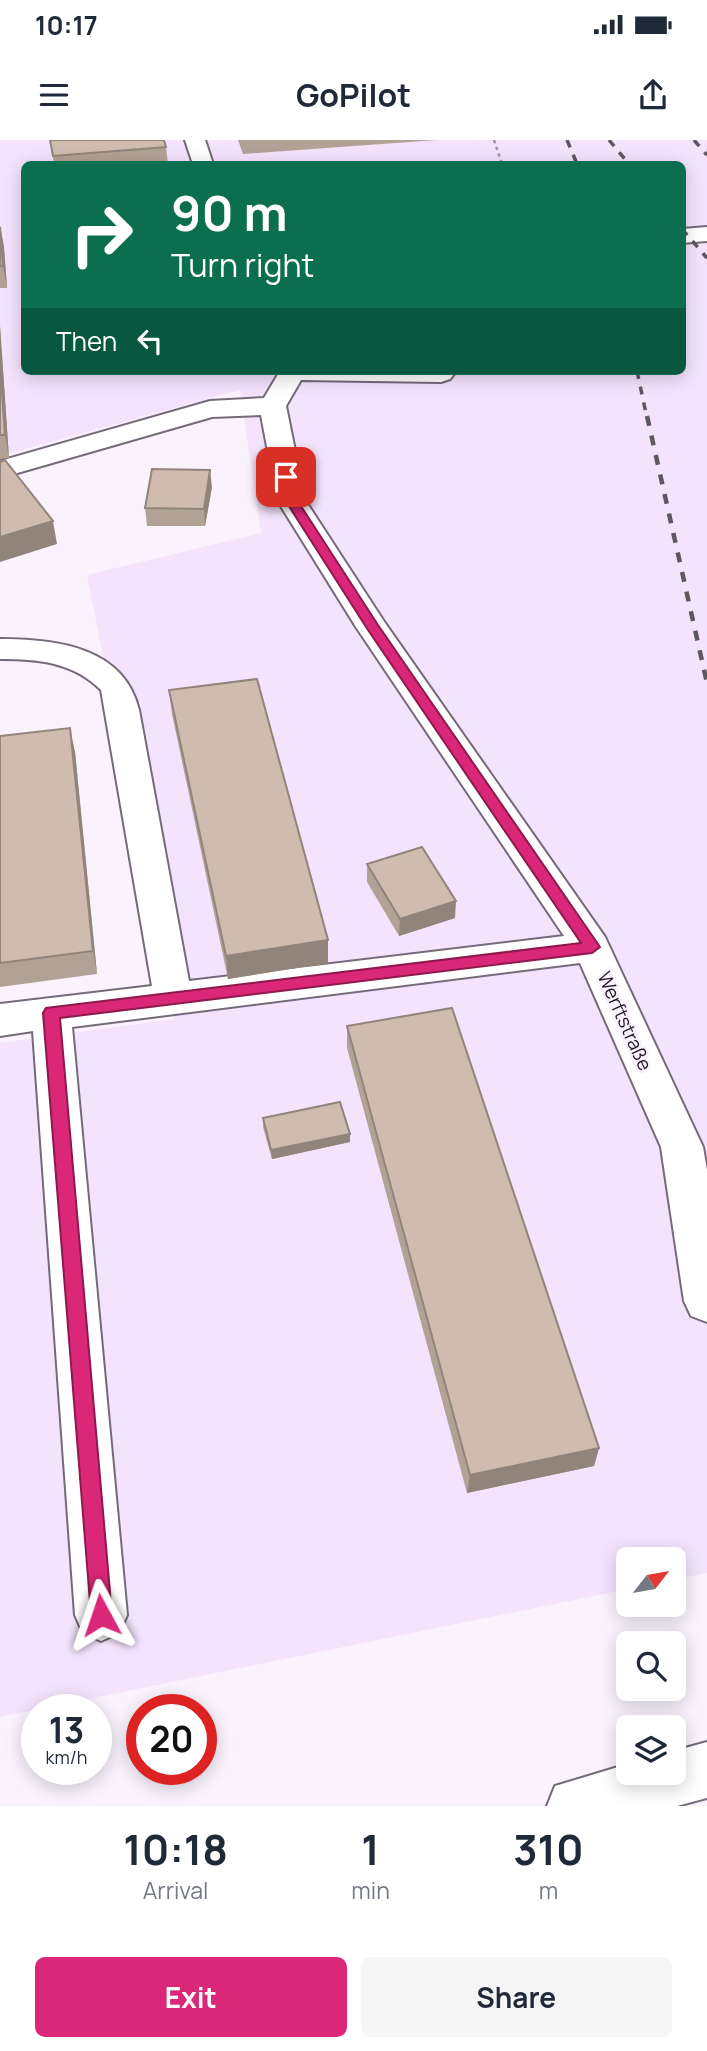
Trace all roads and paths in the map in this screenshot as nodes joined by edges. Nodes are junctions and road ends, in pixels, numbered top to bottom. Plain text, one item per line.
1 (195, 140) edge
2 (494, 140) edge
3 (202, 161) edge
4 (501, 161) edge
5 (707, 234) edge
6 (686, 236) edge
7 (291, 375) edge
8 (274, 406) junction
9 (0, 470) edge
10 (0, 649) edge
11 (592, 947) junction
12 (173, 998) junction
13 (51, 1013) junction
14 (0, 1020) edge
15 (707, 1301) edge
16 (101, 1615) dead end
17 (707, 1770) edge
18 (601, 1802) edge

1 - 3 street
2 - 4 path
5 - 6 street
7 - 8 street
8 - 9 street
8 - 11 street, Werftstraße
10 - 12 street
11 - 12 street
11 - 15 street, Werftstraße
12 - 13 street
13 - 14 street
13 - 16 street
17 - 18 street

